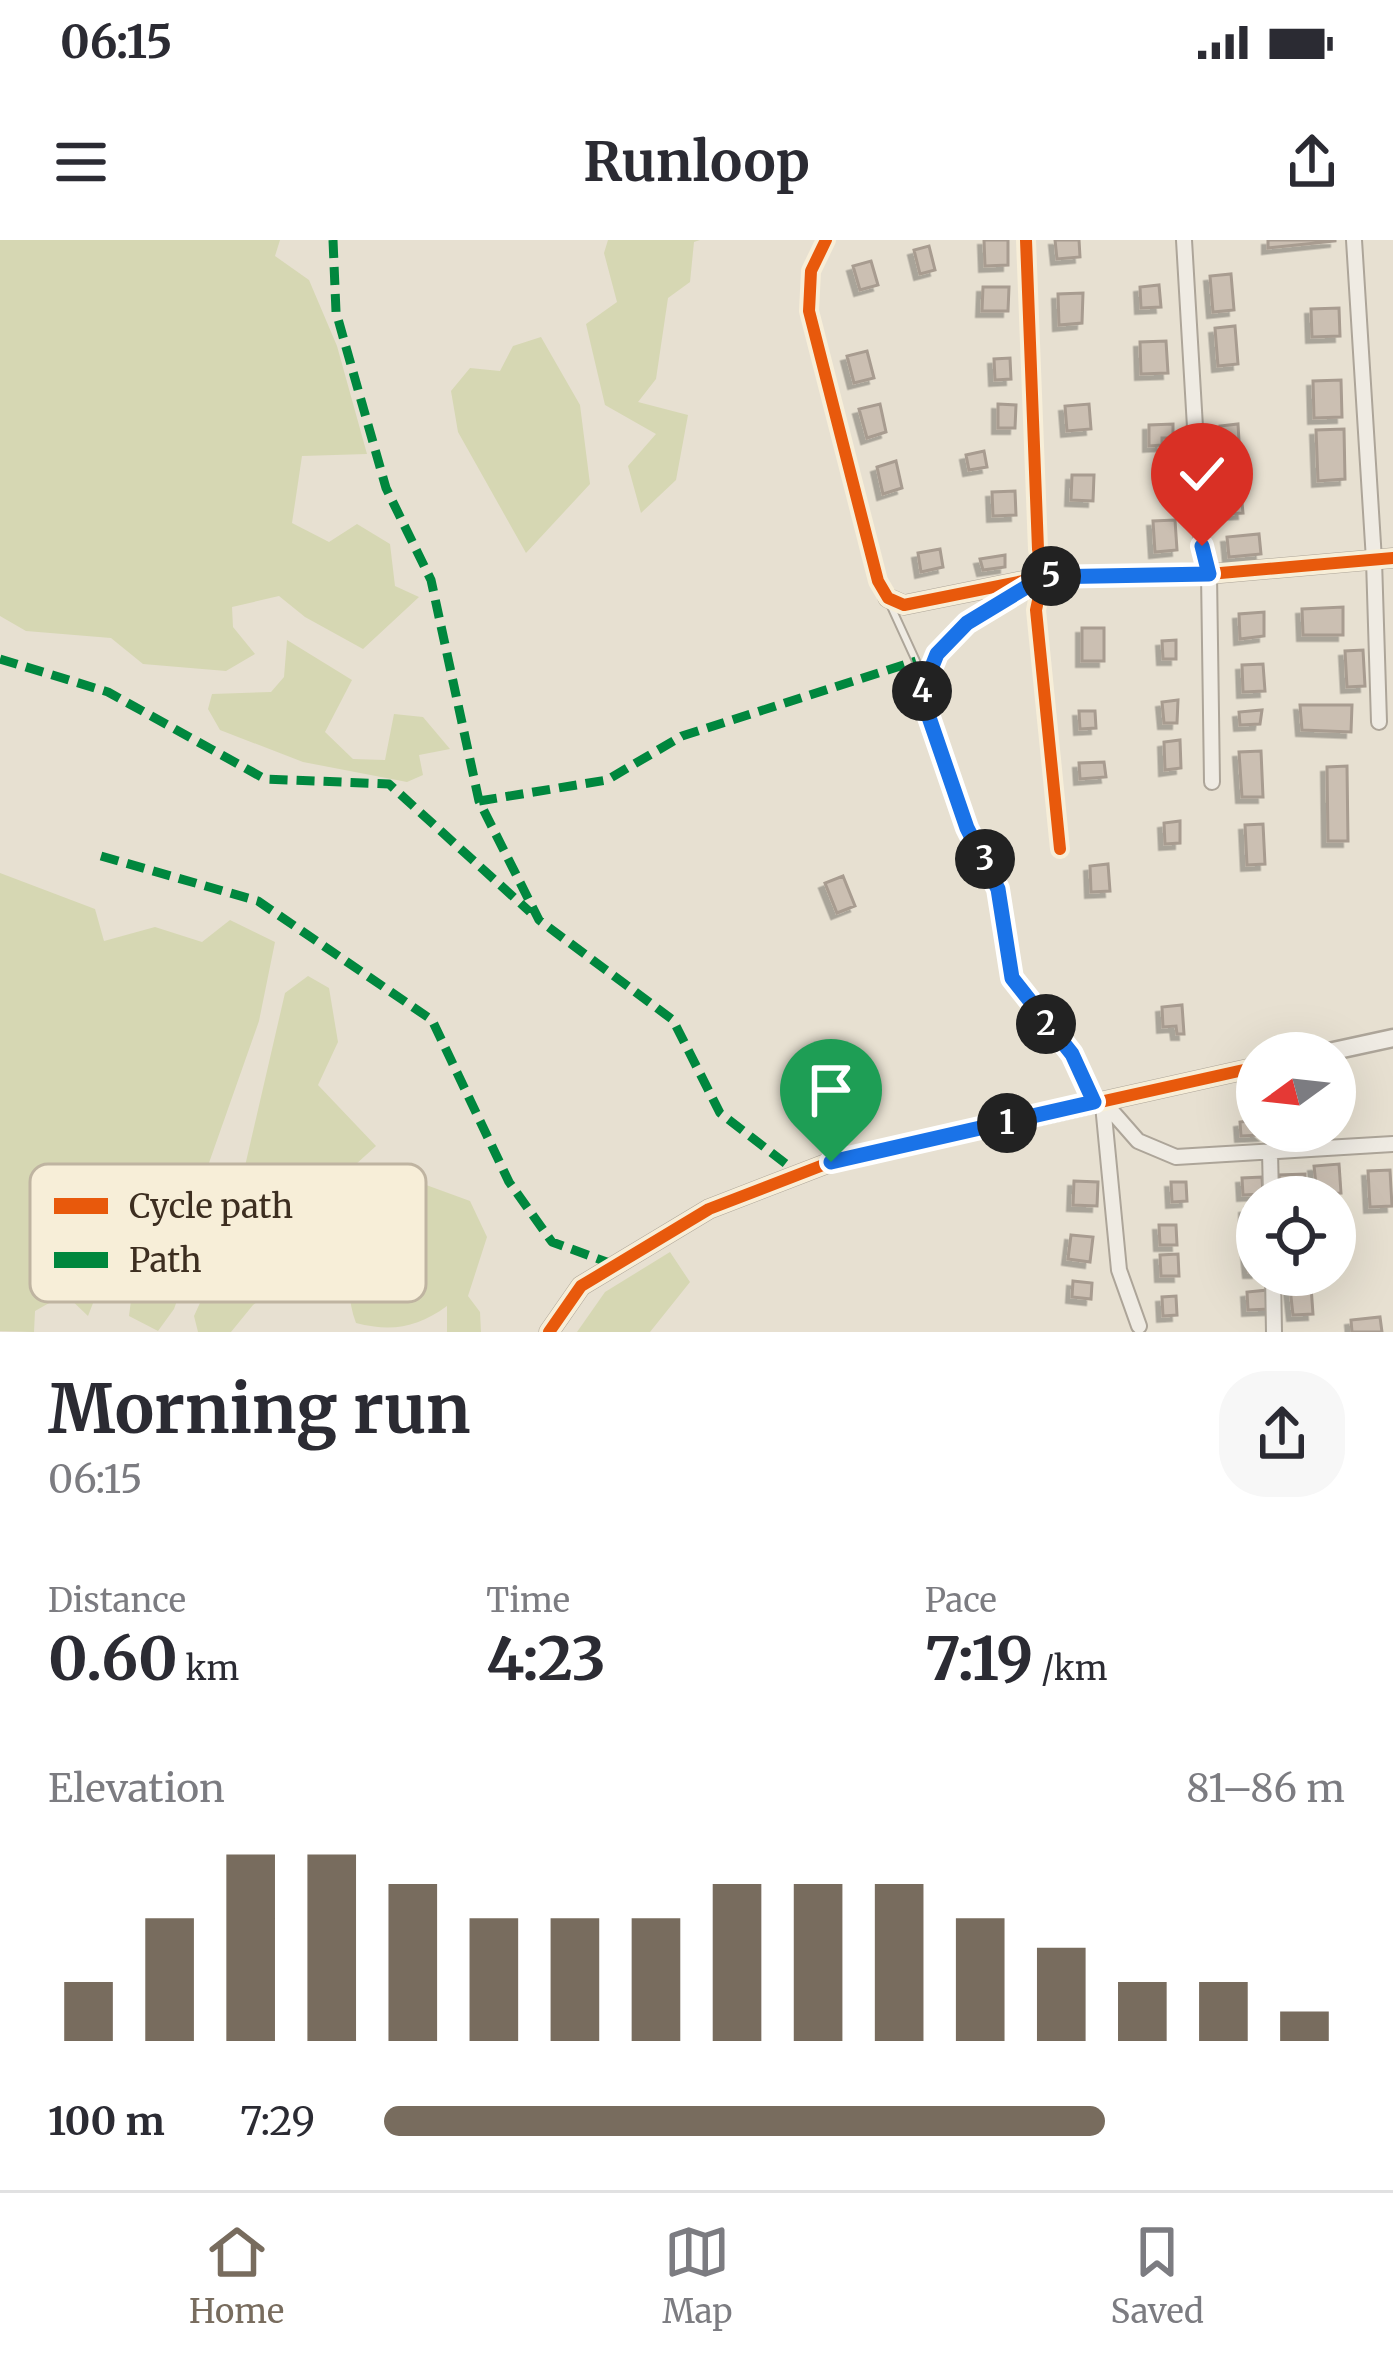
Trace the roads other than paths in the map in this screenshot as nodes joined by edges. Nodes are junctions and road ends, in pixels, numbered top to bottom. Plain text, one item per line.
1 (826, 240) edge
2 (1026, 240) edge
3 (1184, 240) edge
4 (1354, 240) edge
5 (1383, 559) edge
6 (1209, 574) junction
7 (1043, 577) junction
8 (888, 598) junction
9 (937, 654) junction
10 (916, 661) junction
11 (921, 694) junction
12 (1378, 722) dead end
13 (1212, 782) dead end
14 (1060, 849) dead end
15 (1393, 1038) edge
16 (1356, 1046) edge
17 (1236, 1071) edge
18 (1098, 1101) junction
19 (1393, 1144) edge
20 (1356, 1146) edge
21 (1254, 1152) edge
22 (1273, 1296) edge
23 (1139, 1326) dead end
24 (549, 1332) edge
25 (1274, 1332) edge

1 - 8 street
2 - 7 street
3 - 6 street
4 - 5 street
5 - 6 street
5 - 12 street
6 - 7 street
6 - 13 street
7 - 8 street
7 - 9 lane
7 - 14 street
8 - 10 lane
9 - 10 lane
9 - 11 lane
10 - 11 lane
11 - 18 lane
15 - 16 street
17 - 18 street
18 - 21 street
18 - 23 street
18 - 24 street
19 - 20 street
22 - 25 street

